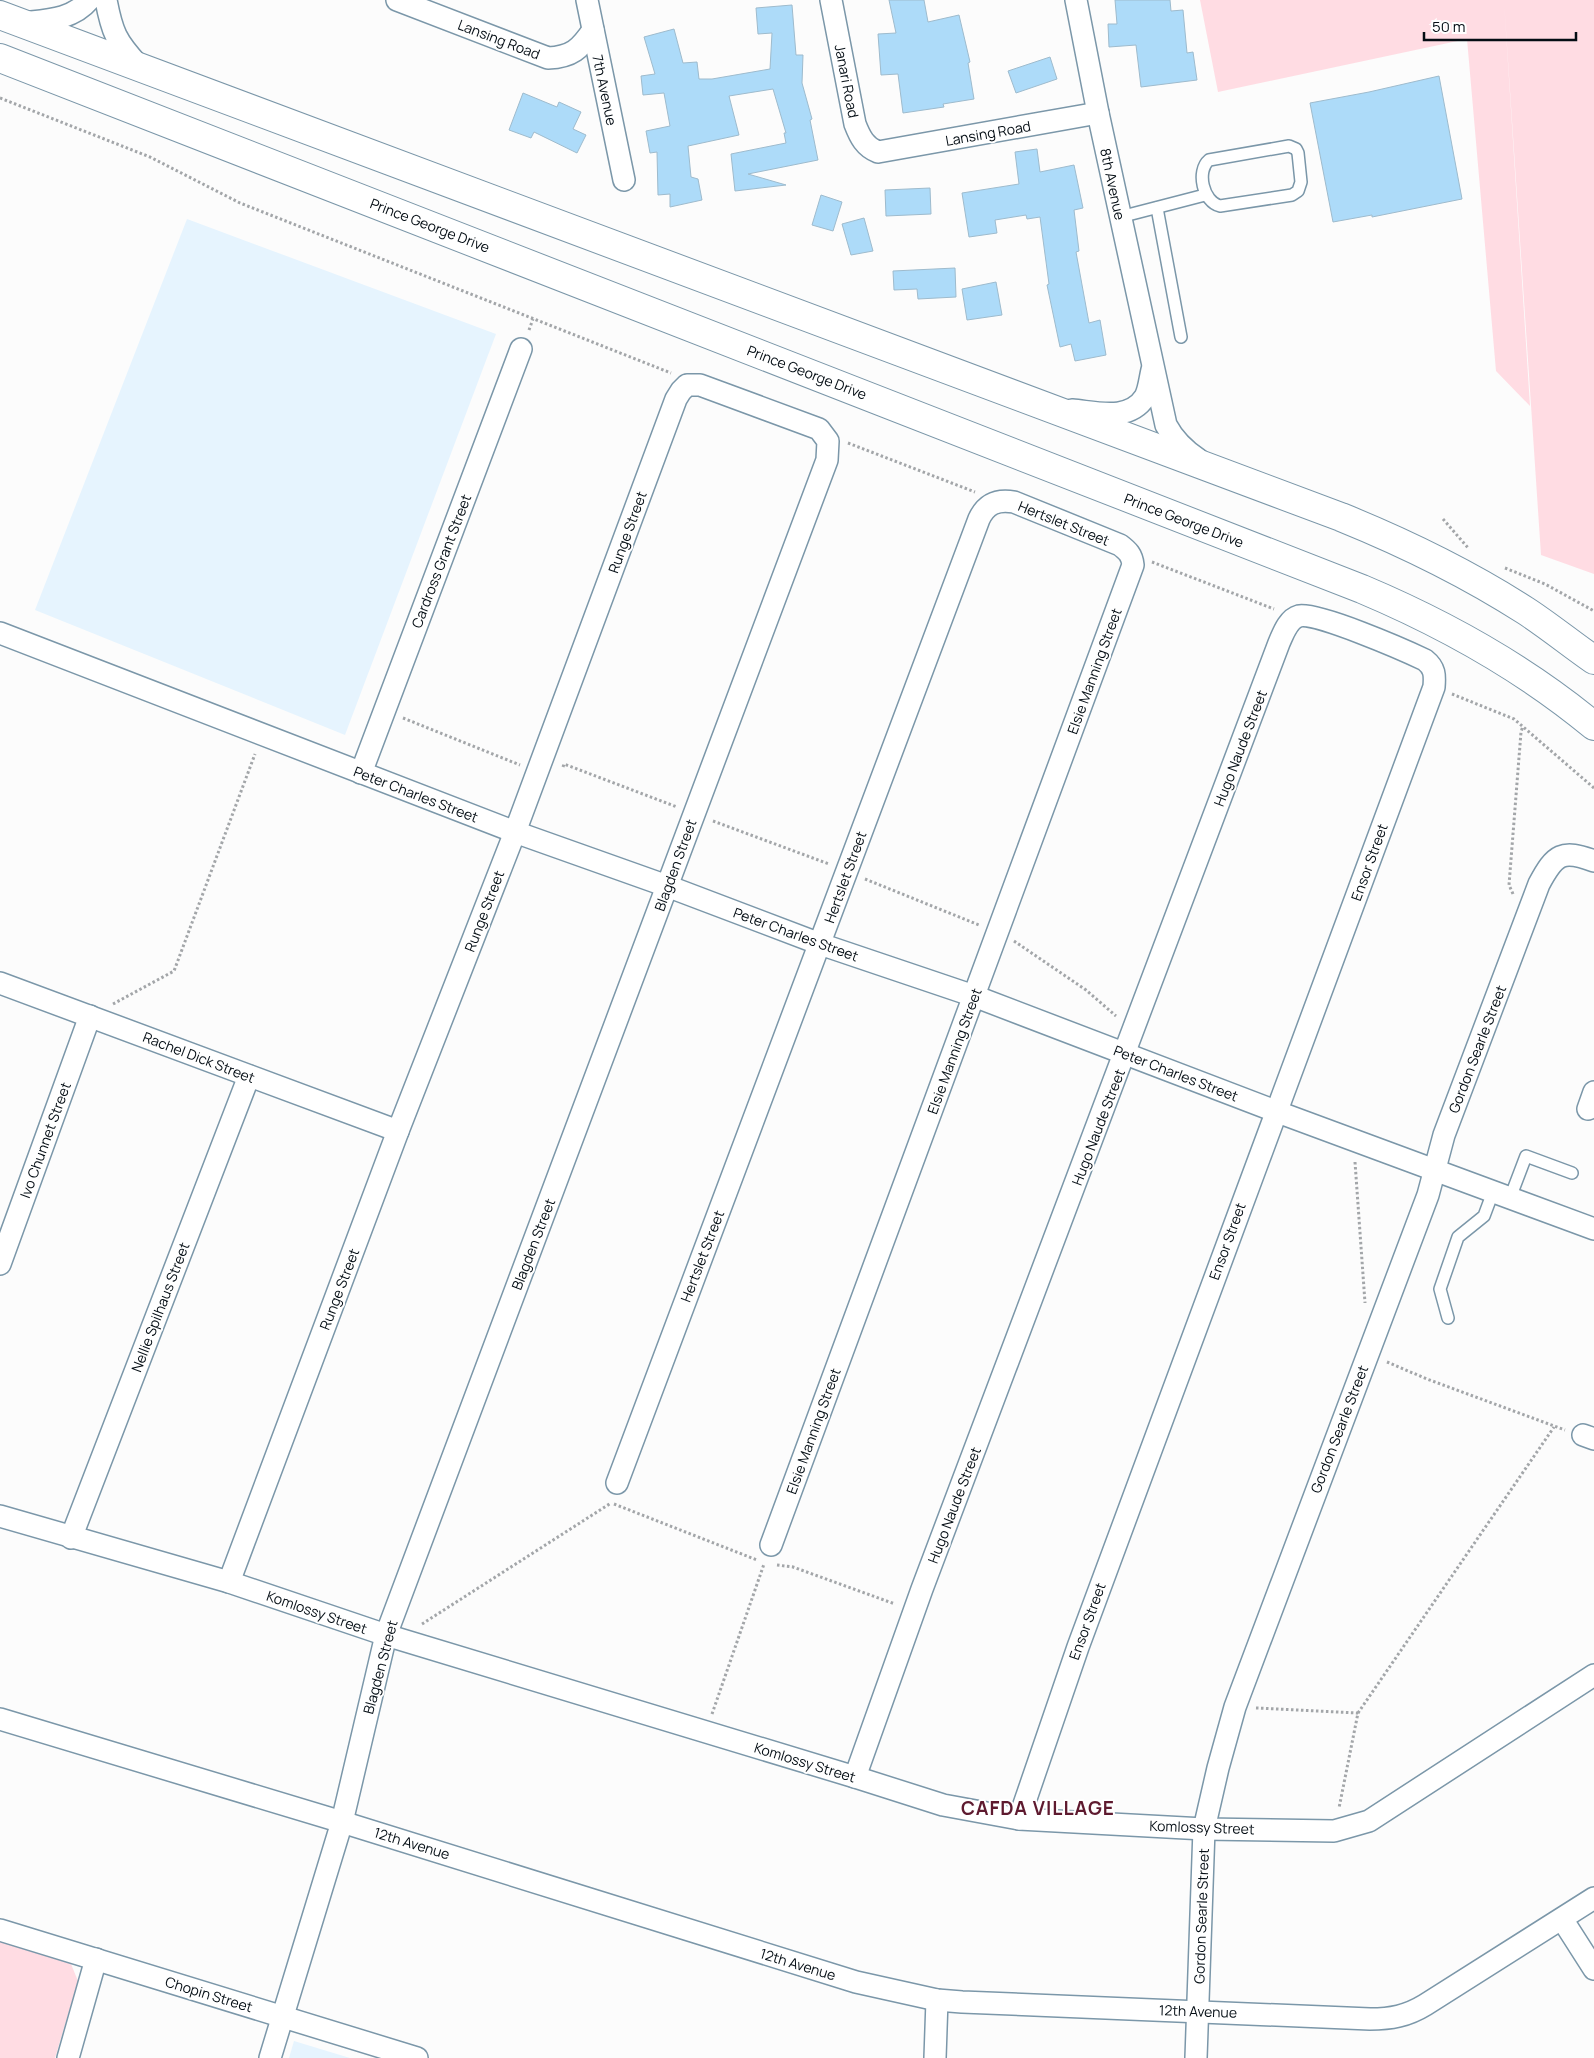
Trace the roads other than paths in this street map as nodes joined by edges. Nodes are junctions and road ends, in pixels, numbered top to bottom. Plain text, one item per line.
1 (89, 0) edge
2 (106, 0) edge
3 (397, 0) edge
4 (587, 0) edge
5 (831, 0) edge
6 (1076, 0) edge
7 (11, 19) edge
8 (593, 30) junction
9 (0, 58) edge
10 (138, 65) junction
11 (1098, 113) junction
12 (878, 152) joint
13 (624, 180) dead end
14 (1205, 195) junction
15 (1157, 208) junction
16 (1120, 217) junction
17 (1181, 337) dead end
18 (521, 350) dead end
19 (1152, 367) junction
20 (1055, 409) junction
21 (835, 441) joint
22 (1212, 468) junction
23 (1139, 558) joint
24 (0, 633) edge
25 (1594, 660) edge
26 (1431, 665) joint
27 (1594, 726) edge
28 (361, 772) junction
29 (515, 832) junction
30 (1594, 861) edge
31 (667, 886) junction
32 (820, 944) junction
33 (0, 983) edge
34 (974, 996) junction
35 (90, 1016) junction
36 (1125, 1054) junction
37 (250, 1076) junction
38 (1275, 1111) junction
39 (398, 1131) junction
40 (1434, 1170) junction
41 (1572, 1174) dead end
42 (1501, 1195) junction
43 (1594, 1229) edge
44 (0, 1264) edge
45 (1448, 1318) dead end
46 (614, 1493) road end
47 (0, 1516) edge
48 (71, 1538) junction
49 (768, 1554) road end
50 (229, 1582) junction
51 (386, 1635) junction
52 (1594, 1675) edge
53 (0, 1719) edge
54 (855, 1777) junction
55 (1019, 1819) junction
56 (342, 1822) junction
57 (1204, 1829) junction
58 (1594, 1898) edge
59 (1562, 1919) junction
60 (0, 1930) edge
61 (96, 1959) junction
62 (1594, 1969) edge
63 (937, 2000) junction
64 (1198, 2011) junction
65 (282, 2018) junction
66 (68, 2058) edge
67 (270, 2058) edge
68 (417, 2058) edge
69 (935, 2058) edge
70 (1196, 2058) edge

1 - 7 street
2 - 10 street
3 - 8 street, Lansing Road
4 - 8 street, 7th Avenue
5 - 12 street, Janari Road
6 - 11 street, 8th Avenue
7 - 10 main road
8 - 13 street, 7th Avenue
9 - 27 main road, Prince George Drive
10 - 20 main road
11 - 12 street, Lansing Road
11 - 16 street, 8th Avenue
14 - 14 lane
14 - 15 lane
15 - 16 lane
15 - 17 lane
16 - 19 street, 8th Avenue
18 - 28 street, Cardross Grant Street
19 - 20 street, 8th Avenue
19 - 22 street, 8th Avenue
20 - 22 main road
21 - 29 street, Runge Street
21 - 31 street, Blagden Street
22 - 25 main road
23 - 32 street, Hertslet Street
23 - 34 street, Elsie Manning Street
24 - 28 street, Peter Charles Street
26 - 36 street, Hugo Naude Street
26 - 38 street, Ensor Street
28 - 29 street, Peter Charles Street
29 - 31 street, Peter Charles Street
29 - 39 street, Runge Street
30 - 40 street, Gordon Searle Street
31 - 32 street, Peter Charles Street
31 - 51 street, Blagden Street
32 - 34 street, Peter Charles Street
32 - 46 street, Hertslet Street
33 - 35 street, Rachel Dick Street
34 - 36 street, Peter Charles Street
34 - 49 street, Elsie Manning Street
35 - 37 street, Rachel Dick Street
35 - 44 street, Ivo Chunnet Street
36 - 38 street, Peter Charles Street
36 - 54 street, Hugo Naude Street
37 - 39 street, Rachel Dick Street
37 - 48 street, Nellie Spilhaus Street
38 - 40 street, Peter Charles Street
38 - 55 street, Ensor Street
39 - 50 street, Runge Street
40 - 42 street, Peter Charles Street
40 - 57 street, Gordon Searle Street
41 - 42 lane
42 - 43 street, Peter Charles Street
42 - 45 lane
47 - 48 street, Komlossy Street
48 - 50 street, Komlossy Street
50 - 51 street, Komlossy Street
51 - 54 street, Komlossy Street
51 - 56 street, Blagden Street
52 - 57 street, Komlossy Street
53 - 56 street, 12th Avenue
54 - 55 street, Komlossy Street
55 - 57 street, Komlossy Street
56 - 63 street, 12th Avenue
56 - 65 street, Blagden Street
57 - 64 street, Gordon Searle Street
58 - 59 street, 12th Avenue
59 - 62 street
59 - 64 street, 12th Avenue
60 - 61 street, Chopin Street
61 - 65 street, Chopin Street
61 - 66 street
63 - 64 street, 12th Avenue
63 - 69 street
64 - 70 street, Gordon Searle Street
65 - 67 street, Blagden Street
65 - 68 street, Chopin Street

